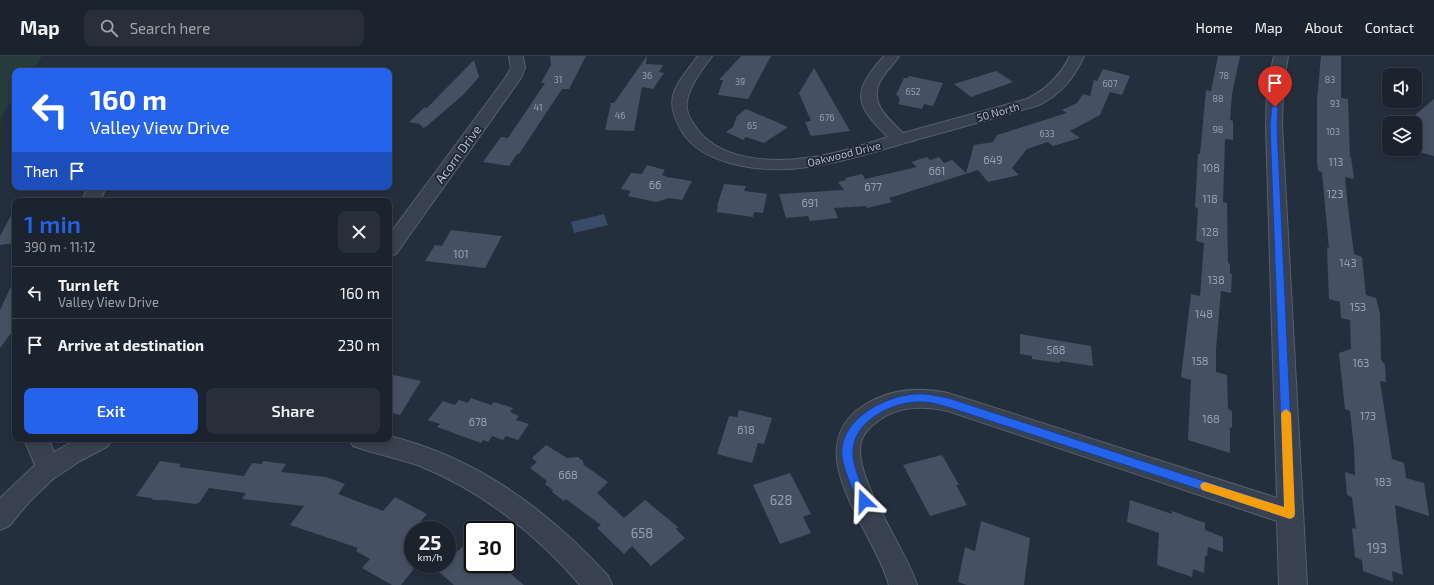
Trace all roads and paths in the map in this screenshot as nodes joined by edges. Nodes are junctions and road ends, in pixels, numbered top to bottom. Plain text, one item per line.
1 (516, 56) edge
2 (705, 56) edge
3 (892, 56) edge
4 (1077, 56) edge
5 (1282, 56) edge
6 (900, 140) junction
7 (392, 245) edge
8 (37, 442) edge
9 (93, 442) edge
10 (372, 442) edge
11 (49, 468) junction
12 (1290, 514) junction
13 (0, 518) edge
14 (598, 585) edge
15 (903, 585) edge
16 (1293, 585) edge

1 - 7 street, Acorn Drive
2 - 6 street, Oakwood Drive
3 - 6 street
4 - 6 street, 50 North
5 - 12 street
8 - 11 street
9 - 11 street
10 - 14 street
11 - 13 street
12 - 15 street
12 - 16 street

